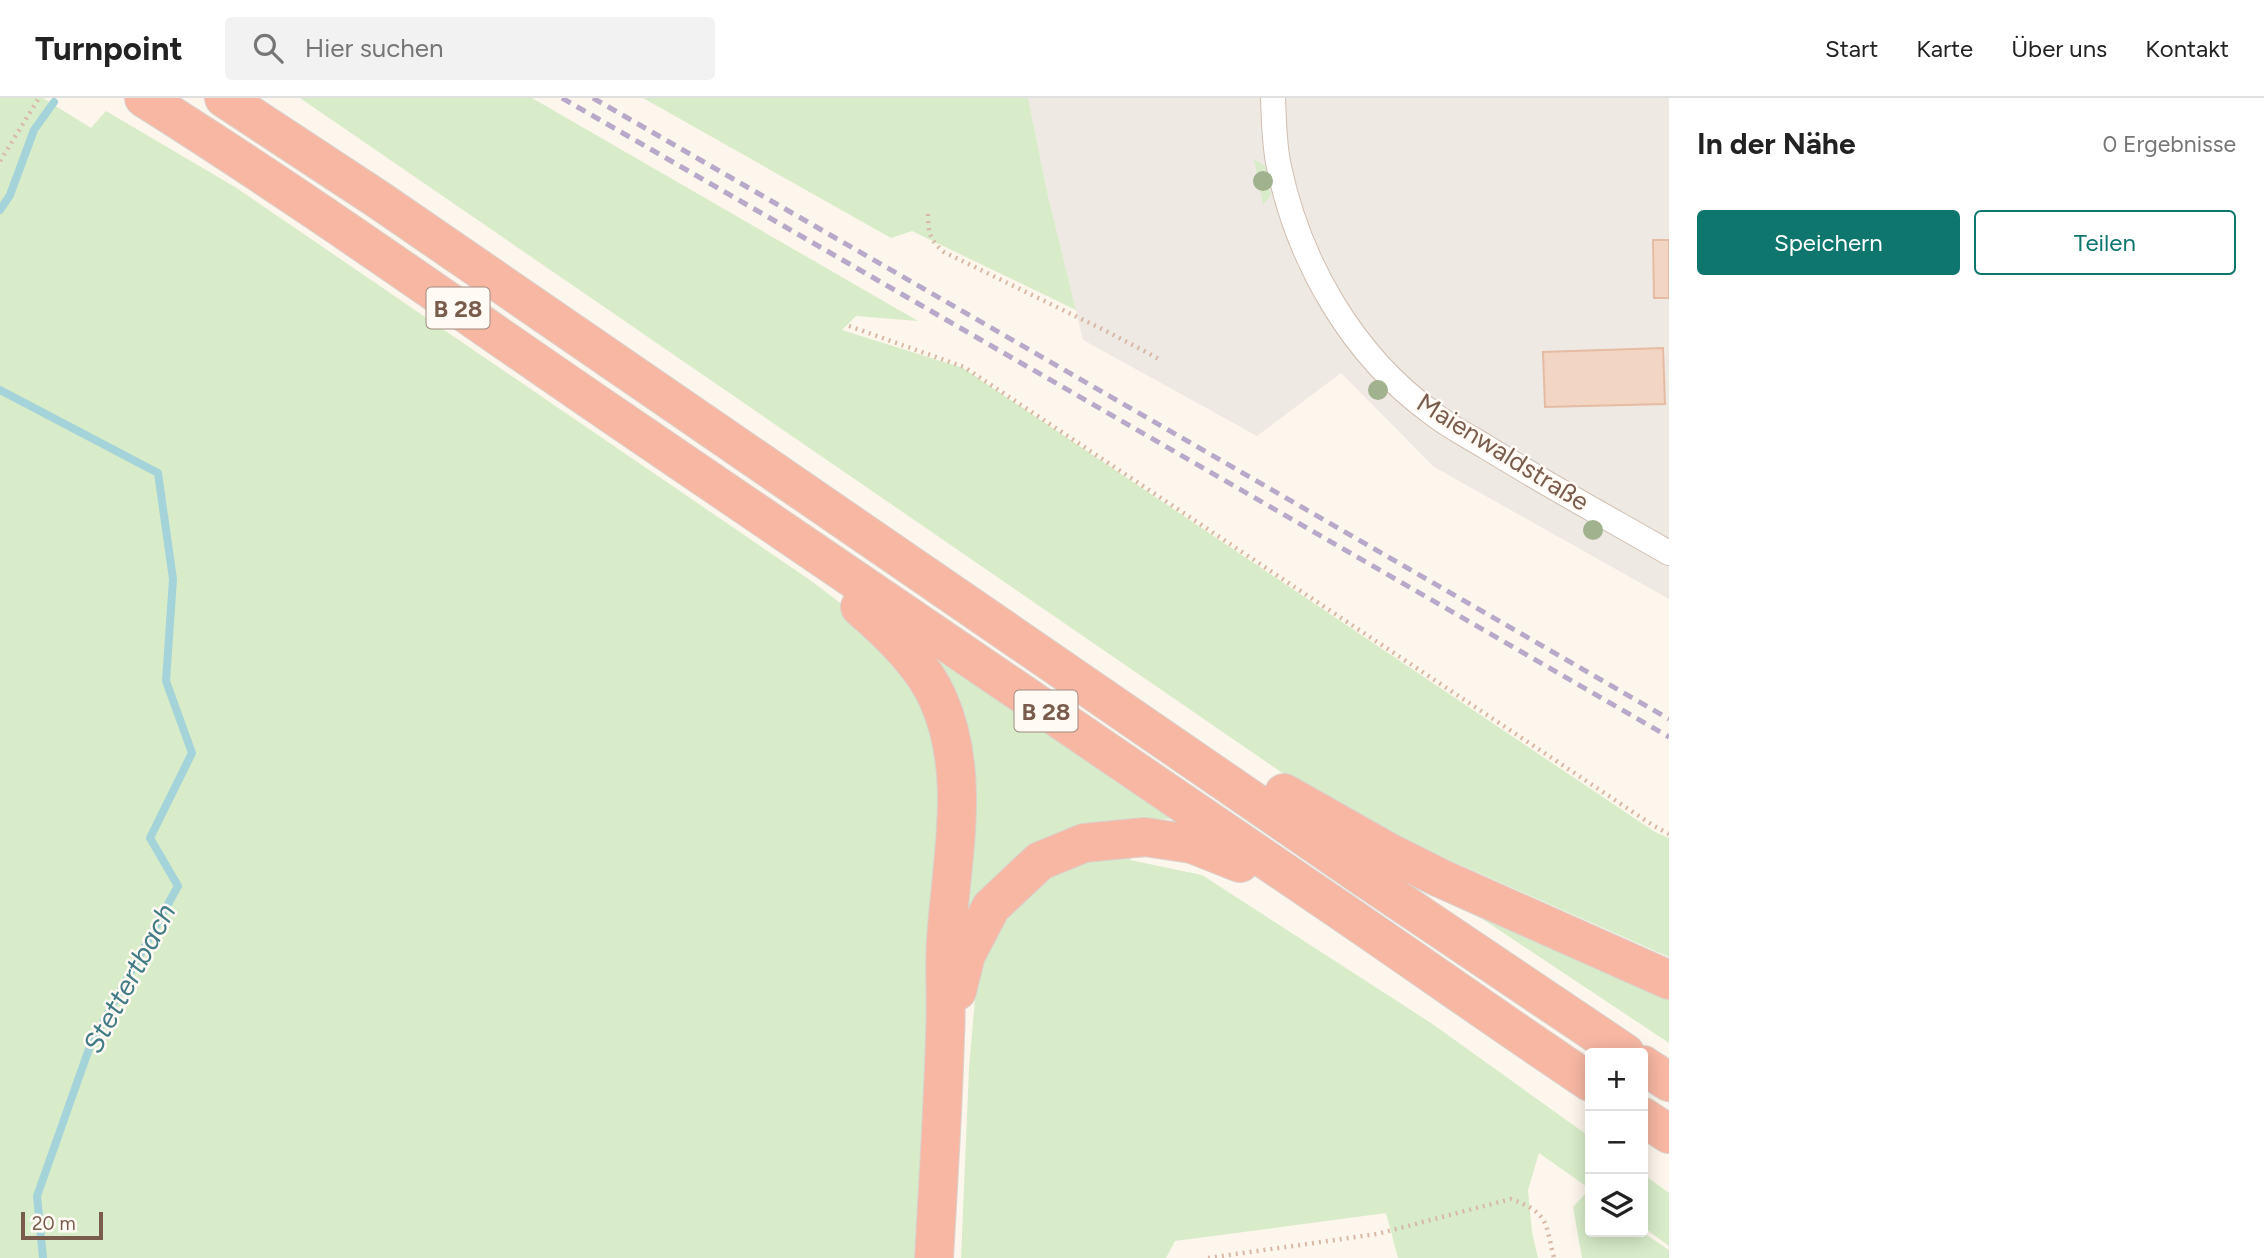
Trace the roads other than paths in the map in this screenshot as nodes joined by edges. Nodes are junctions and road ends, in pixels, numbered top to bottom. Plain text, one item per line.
1 (144, 98) edge
2 (224, 98) edge
3 (1273, 98) edge
4 (770, 522) junction
5 (1669, 553) edge
6 (1149, 730) junction
7 (1323, 898) junction
8 (1669, 980) edge
9 (946, 1034) junction
10 (1618, 1048) edge
11 (1648, 1068) edge
12 (1585, 1079) edge
13 (1669, 1082) edge
14 (1648, 1120) edge
15 (1669, 1134) edge
16 (934, 1258) edge

1 - 4 highway, B 28
2 - 6 highway, B 28
3 - 5 street, Maienwaldstraße
4 - 7 highway, B 28
4 - 9 highway
6 - 8 highway
6 - 10 highway, B 28
7 - 9 highway
7 - 12 highway, B 28
9 - 16 highway
11 - 13 highway
14 - 15 highway

